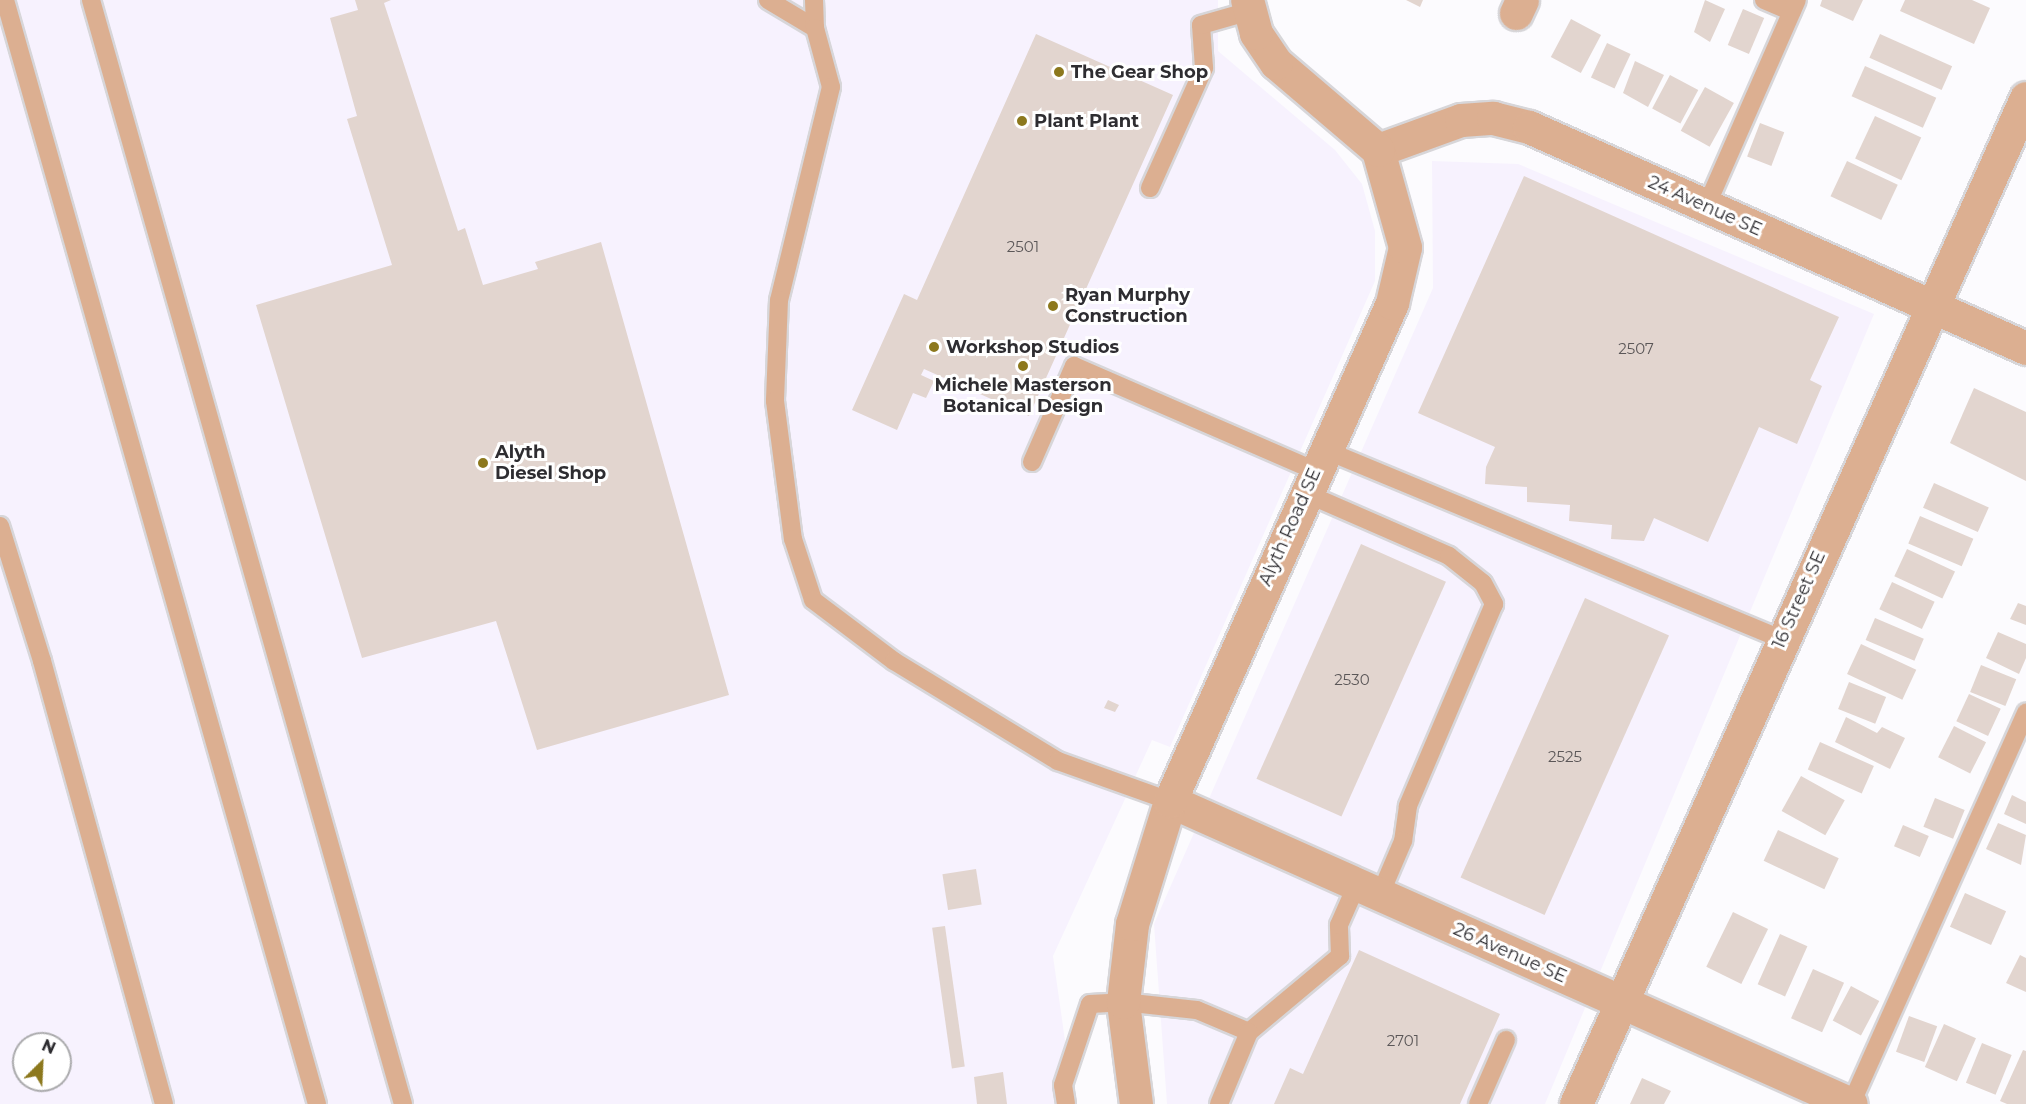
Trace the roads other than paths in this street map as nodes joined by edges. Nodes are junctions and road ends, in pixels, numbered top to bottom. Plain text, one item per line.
1 (5, 0) edge
2 (91, 0) edge
3 (768, 0) edge
4 (814, 0) edge
5 (1764, 0) edge
6 (1248, 5) edge
7 (1795, 6) edge
8 (815, 28) junction
9 (2026, 98) edge
10 (1378, 150) junction
11 (1150, 188) dead end
12 (1706, 207) junction
13 (1933, 306) junction
14 (2026, 348) edge
15 (1032, 462) dead end
16 (1315, 471) junction
17 (0, 526) edge
18 (1780, 639) junction
19 (2026, 712) edge
20 (1170, 801) junction
21 (1368, 890) junction
22 (1123, 1002) junction
23 (1621, 1002) junction
24 (1249, 1032) junction
25 (1506, 1040) dead end
26 (164, 1104) edge
27 (317, 1104) edge
28 (403, 1104) edge
29 (1066, 1104) edge
30 (1136, 1104) edge
31 (1219, 1104) edge
32 (1478, 1104) edge
33 (1576, 1104) edge
34 (1851, 1104) edge

1 - 27 lane
2 - 28 lane
3 - 8 lane
4 - 8 lane
5 - 7 lane
6 - 10 street
6 - 11 lane
7 - 12 lane
8 - 20 lane
9 - 13 street, 16 Street SE
10 - 12 street, 24 Avenue SE
10 - 16 street, Alyth Road SE
12 - 13 street, 24 Avenue SE
13 - 14 street, 24 Avenue SE
13 - 18 street, 16 Street SE
15 - 16 lane
16 - 18 lane
16 - 20 street, Alyth Road SE
16 - 21 lane
17 - 26 lane
18 - 23 street, 16 Street SE
19 - 34 lane
20 - 21 street, 26 Avenue SE
20 - 22 street, Alyth Road SE
21 - 23 street, 26 Avenue SE
21 - 24 lane
22 - 24 lane
22 - 29 lane
22 - 30 street, Alyth Road SE
23 - 33 street, 16 Street SE
23 - 34 street, 26 Avenue SE
24 - 31 lane
25 - 32 lane

